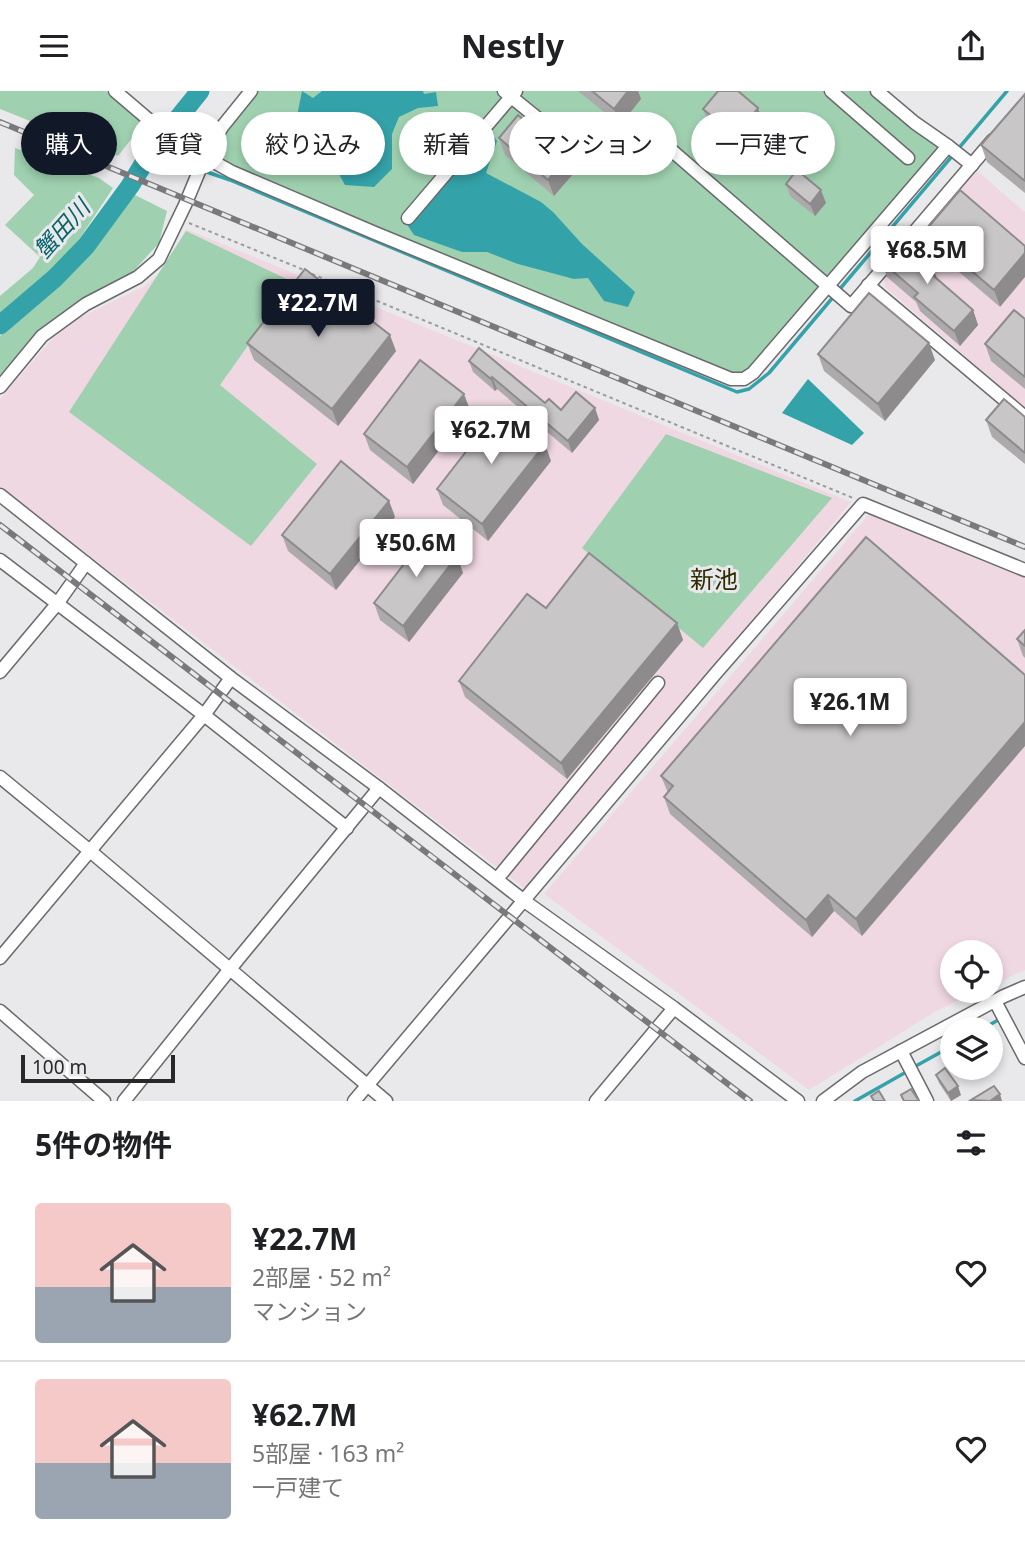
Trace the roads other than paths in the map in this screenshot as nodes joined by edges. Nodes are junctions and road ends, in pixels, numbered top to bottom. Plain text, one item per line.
1 (115, 91) edge
2 (251, 91) edge
3 (831, 91) edge
4 (877, 91) edge
5 (510, 93) edge
6 (140, 112) edge
7 (227, 121) edge
8 (998, 134) edge
9 (948, 146) junction
10 (908, 158) dead end
11 (972, 165) junction
12 (227, 169) edge
13 (196, 175) edge
14 (408, 218) dead end
15 (868, 285) junction
16 (828, 287) junction
17 (0, 387) edge
18 (1025, 417) edge
19 (0, 495) edge
20 (0, 560) edge
21 (86, 563) junction
22 (1025, 570) edge
23 (57, 604) junction
24 (0, 672) edge
25 (231, 678) junction
26 (658, 683) dead end
27 (204, 715) junction
28 (0, 777) edge
29 (379, 788) junction
30 (347, 828) junction
31 (90, 851) junction
32 (498, 879) junction
33 (523, 900) junction
34 (0, 958) edge
35 (230, 968) junction
36 (1025, 987) edge
37 (1003, 997) edge
38 (991, 1003) edge
39 (996, 1003) edge
40 (674, 1008) junction
41 (0, 1011) edge
42 (901, 1051) junction
43 (1025, 1058) edge
44 (368, 1086) junction
45 (104, 1101) edge
46 (124, 1101) edge
47 (354, 1101) edge
48 (386, 1101) edge
49 (596, 1101) edge
50 (798, 1101) edge
51 (823, 1101) edge
52 (927, 1101) edge

1 - 6 street
2 - 7 street
3 - 10 street
4 - 9 street
5 - 14 street
5 - 16 street
8 - 11 street
9 - 11 street
9 - 16 street
11 - 15 street
12 - 16 street
13 - 17 street
15 - 16 street
15 - 18 street
19 - 21 street
20 - 23 street
21 - 23 street
21 - 25 street
22 - 33 street
23 - 24 street
23 - 27 street
25 - 27 street
25 - 29 street
26 - 32 street
27 - 30 street
27 - 31 street
28 - 31 street
29 - 30 street
29 - 32 street
30 - 35 street
31 - 34 street
31 - 35 street
32 - 33 street
33 - 40 street
33 - 44 street
35 - 44 street
35 - 46 street
36 - 37 street
38 - 42 street
39 - 43 street
40 - 49 street
40 - 50 street
41 - 45 street
42 - 51 street
42 - 52 street
44 - 47 street
44 - 48 street

